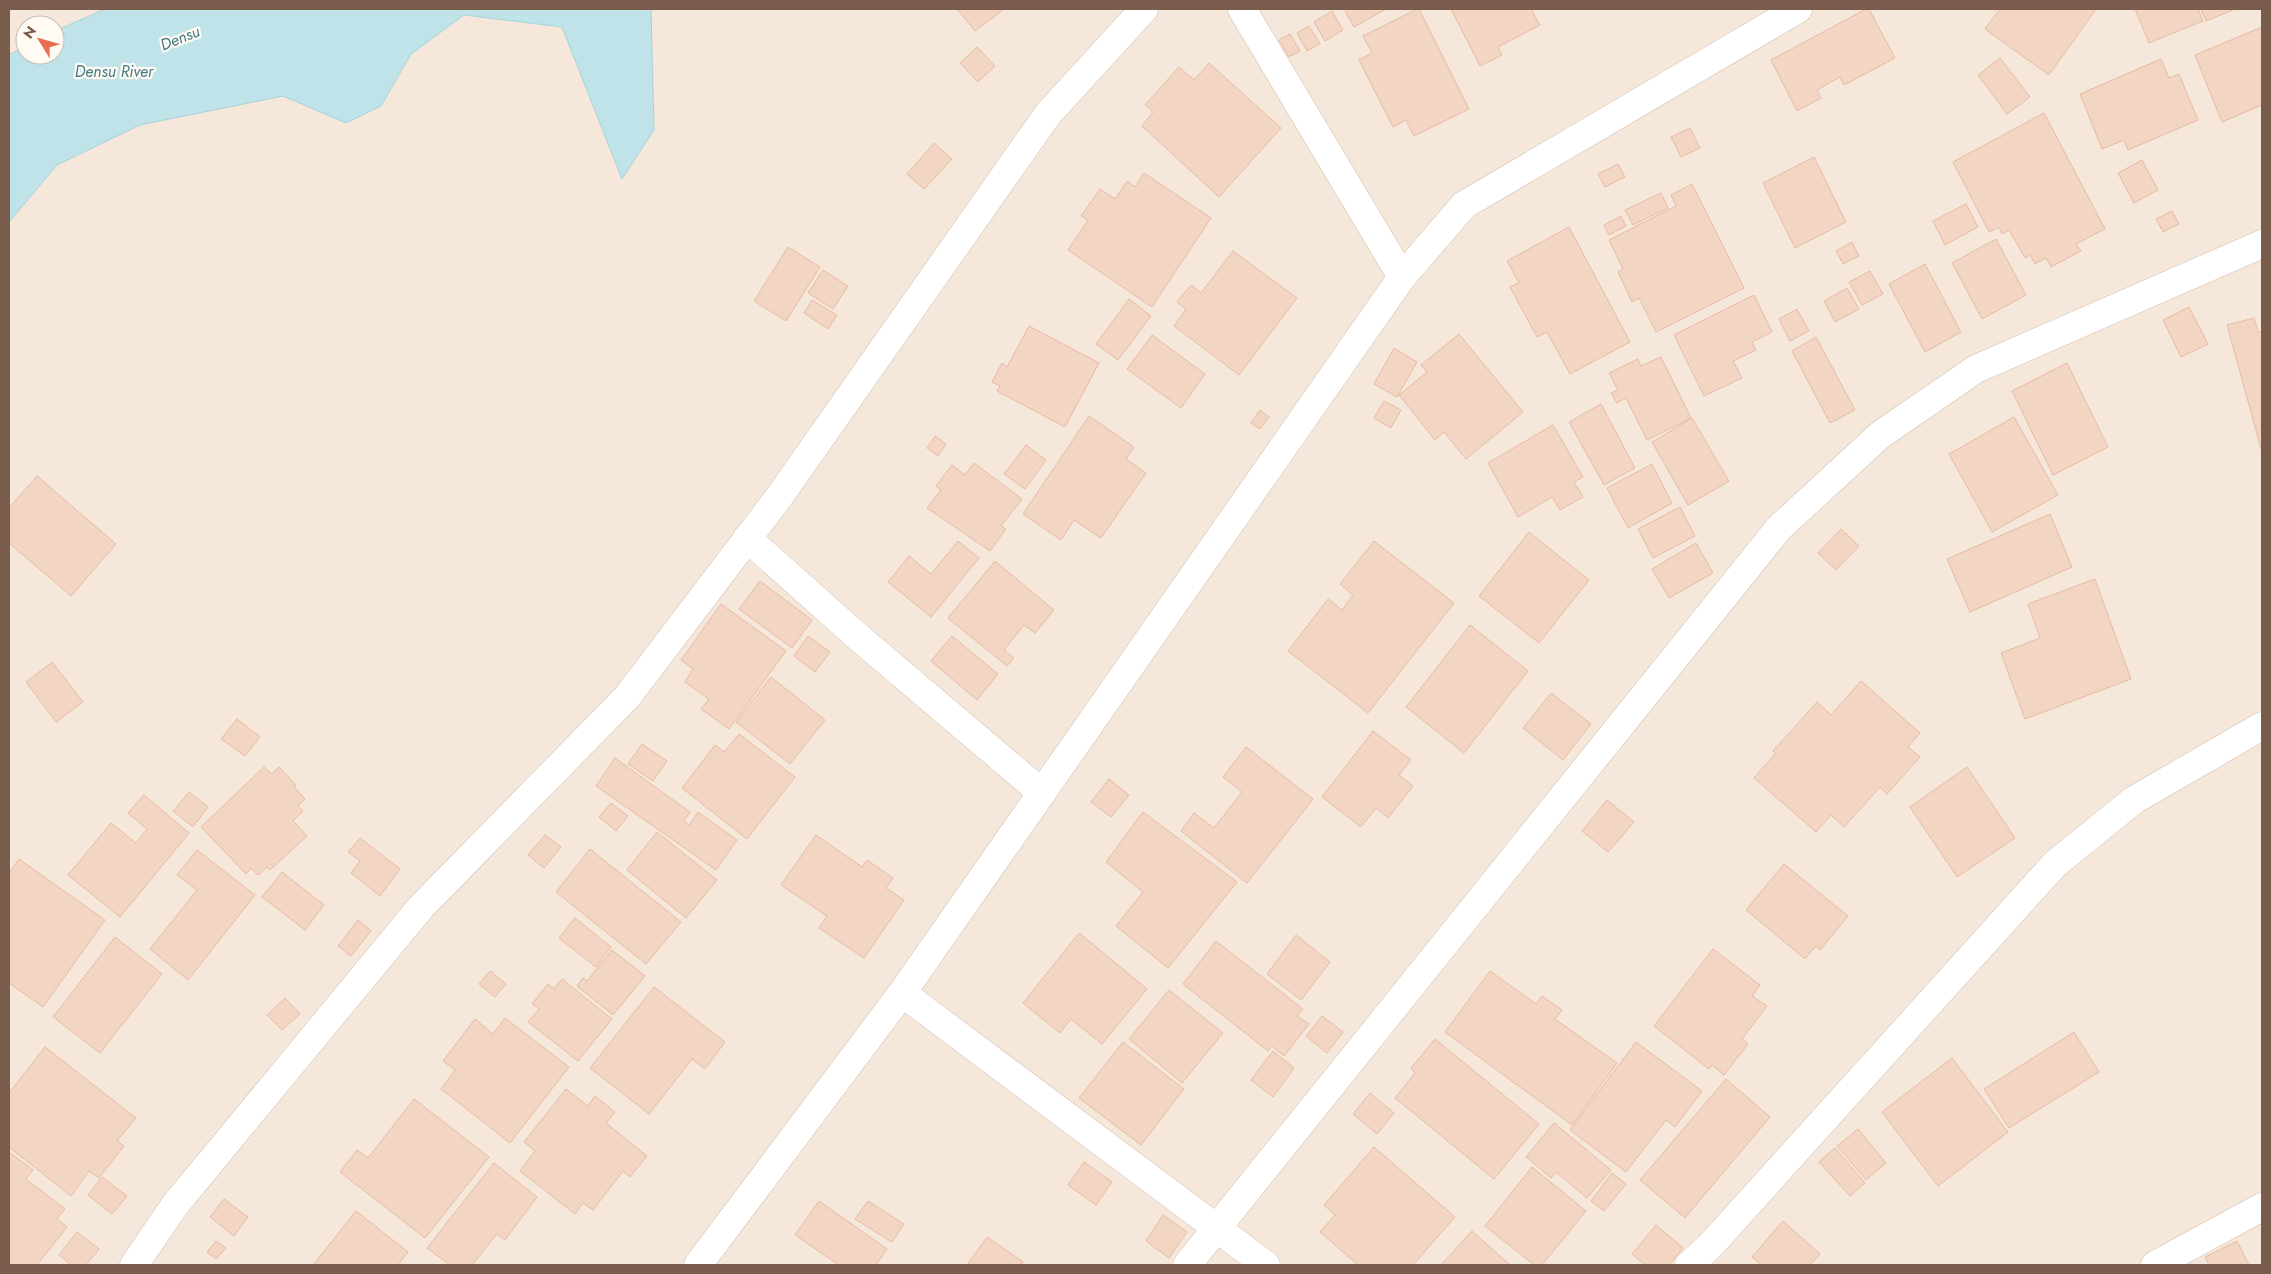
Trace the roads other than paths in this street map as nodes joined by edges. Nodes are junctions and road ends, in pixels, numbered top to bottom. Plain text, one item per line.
1 (1144, 9) edge
2 (1242, 9) edge
3 (1798, 9) edge
4 (2262, 244) edge
5 (1402, 277) junction
6 (748, 538) junction
7 (2262, 726) edge
8 (1042, 793) junction
9 (902, 993) junction
10 (2262, 1207) edge
11 (1215, 1228) junction
12 (134, 1265) edge
13 (698, 1265) edge
14 (1187, 1265) edge
15 (1266, 1265) edge
16 (1689, 1265) edge
17 (2155, 1265) edge

1 - 6 street
2 - 5 street
3 - 5 street
4 - 11 street
5 - 8 street
6 - 8 street
6 - 12 street
7 - 16 street
8 - 9 street
9 - 11 street
9 - 13 street
10 - 17 street
11 - 14 street
11 - 15 street

